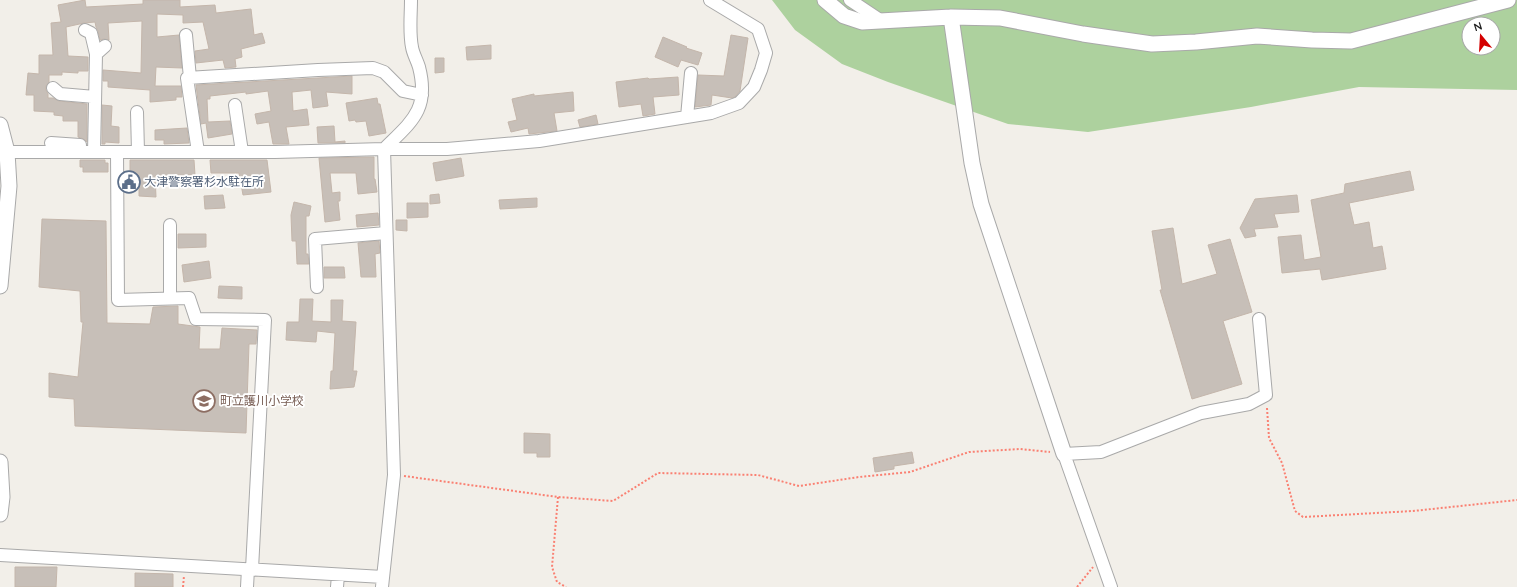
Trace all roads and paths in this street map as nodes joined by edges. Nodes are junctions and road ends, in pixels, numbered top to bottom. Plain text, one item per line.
1 (411, 0) edge
2 (710, 0) edge
3 (825, 0) edge
4 (850, 0) edge
5 (1508, 0) edge
6 (951, 17) junction
7 (880, 20) junction
8 (85, 30) dead end
9 (186, 35) dead end
10 (691, 73) dead end
11 (190, 78) junction
12 (53, 88) dead end
13 (422, 95) junction
14 (95, 97) junction
15 (235, 105) dead end
16 (137, 112) dead end
17 (687, 117) junction
18 (0, 125) edge
19 (51, 143) dead end
20 (384, 149) junction
21 (7, 152) junction
22 (92, 152) junction
23 (117, 152) junction
24 (138, 152) junction
25 (198, 152) junction
26 (242, 152) junction
27 (170, 225) dead end
28 (386, 233) junction
29 (0, 286) edge
30 (317, 288) dead end
31 (170, 298) junction
32 (1259, 319) dead end
33 (1266, 395) junction
34 (1064, 454) junction
35 (0, 462) edge
36 (394, 475) junction
37 (558, 497) junction
38 (1517, 500) edge
39 (0, 514) edge
40 (0, 555) edge
41 (1100, 557) junction
42 (250, 569) junction
43 (338, 575) junction
44 (382, 582) edge
45 (247, 587) edge
46 (337, 587) edge
47 (566, 587) edge
48 (1077, 587) edge
49 (1111, 587) edge

1 - 13 street
2 - 17 street
3 - 7 street
4 - 7 street
5 - 6 street
6 - 7 street
6 - 34 street
8 - 14 street
9 - 11 street
10 - 17 street
11 - 13 street
11 - 25 street
12 - 14 street
13 - 20 street
14 - 22 street
15 - 26 street
16 - 24 street
17 - 20 street
18 - 21 street
19 - 22 street
20 - 26 street
20 - 28 street
21 - 22 street
21 - 29 street
22 - 23 street
23 - 24 street
23 - 31 street
24 - 25 street
25 - 26 street
27 - 31 street
28 - 30 street
28 - 36 street
31 - 42 street
32 - 33 street
33 - 34 street
33 - 38 path
34 - 37 path
34 - 41 street
35 - 39 street
36 - 37 path
36 - 44 street
37 - 47 path
40 - 42 street
41 - 48 path
41 - 49 street
42 - 43 street
42 - 45 street
43 - 44 street
43 - 46 street

